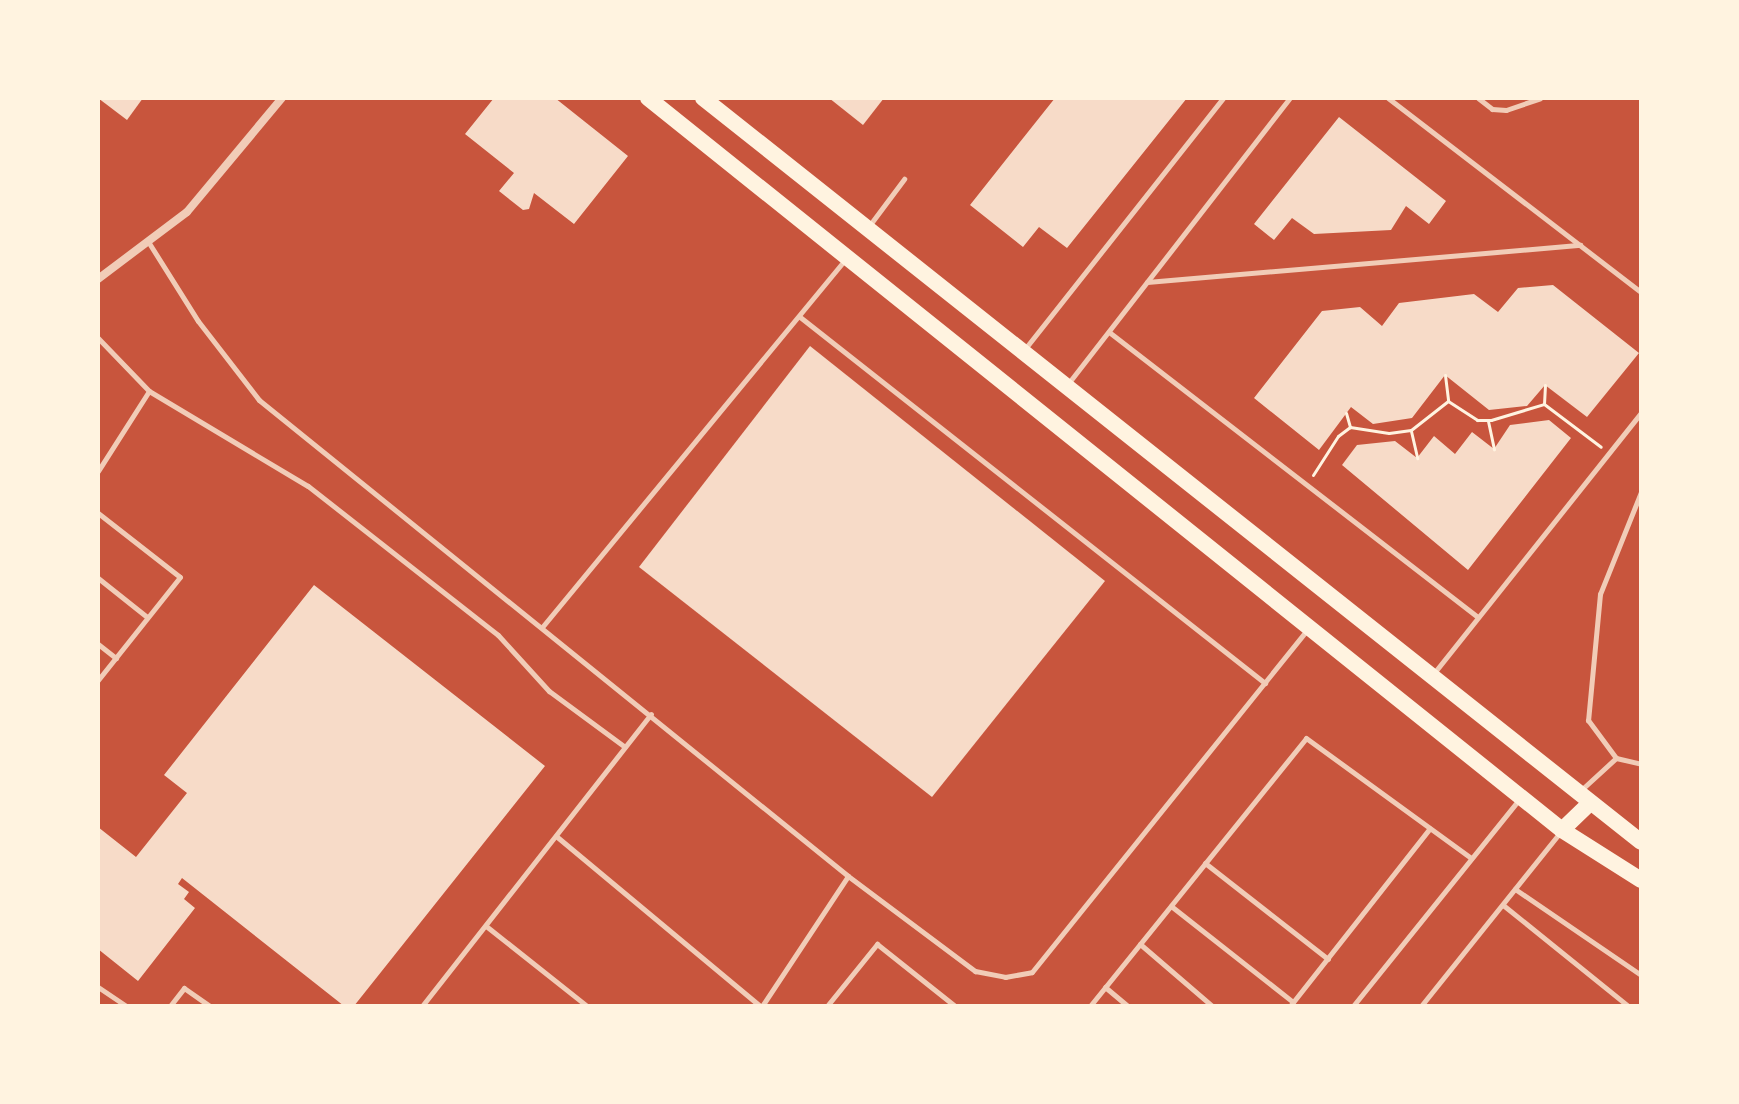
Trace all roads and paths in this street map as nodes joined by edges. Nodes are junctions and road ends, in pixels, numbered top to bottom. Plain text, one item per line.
1 (282, 98) edge
2 (648, 98) edge
3 (1223, 98) edge
4 (1290, 98) edge
5 (1388, 98) edge
6 (1478, 98) edge
7 (1540, 98) edge
8 (710, 100) edge
9 (904, 179) dead end
10 (866, 230) junction
11 (149, 243) junction
12 (1580, 245) junction
13 (845, 258) junction
14 (98, 279) edge
15 (1147, 282) junction
16 (1641, 292) edge
17 (800, 317) junction
18 (1109, 332) junction
19 (98, 338) edge
20 (1021, 354) junction
21 (1445, 375) dead end
22 (1545, 385) dead end
23 (1065, 388) junction
24 (149, 391) junction
25 (1448, 401) junction
26 (1544, 404) junction
27 (1346, 413) dead end
28 (1641, 413) edge
29 (1488, 420) junction
30 (1350, 427) junction
31 (1411, 430) junction
32 (1494, 449) dead end
33 (1609, 453) junction
34 (1417, 458) dead end
35 (98, 471) edge
36 (1306, 484) junction
37 (1641, 492) edge
38 (98, 513) edge
39 (98, 578) edge
40 (148, 617) junction
41 (1478, 617) junction
42 (543, 626) junction
43 (1309, 628) junction
44 (98, 644) edge
45 (116, 658) junction
46 (1433, 673) junction
47 (98, 680) edge
48 (1265, 683) junction
49 (651, 714) junction
50 (625, 747) junction
51 (1616, 758) junction
52 (1641, 764) edge
53 (1521, 797) junction
54 (1582, 800) junction
55 (1430, 828) junction
56 (1562, 830) junction
57 (556, 836) junction
58 (1641, 842) edge
59 (1471, 858) junction
60 (1205, 863) junction
61 (848, 876) junction
62 (1641, 880) edge
63 (1515, 889) junction
64 (1503, 905) junction
65 (1171, 906) junction
66 (486, 926) junction
67 (1140, 944) junction
68 (1328, 959) junction
69 (1641, 975) edge
70 (98, 987) edge
71 (1105, 987) junction
72 (1426, 1000) junction
73 (1292, 1004) edge
74 (126, 1006) edge
75 (170, 1006) edge
76 (210, 1006) edge
77 (422, 1006) edge
78 (587, 1006) edge
79 (761, 1006) edge
80 (827, 1006) edge
81 (955, 1006) edge
82 (1090, 1006) edge
83 (1128, 1006) edge
84 (1212, 1006) edge
85 (1353, 1006) edge
86 (1421, 1006) edge
87 (1434, 1006) edge
88 (1628, 1006) edge

1 - 11 street
2 - 13 main road
3 - 20 lane
4 - 15 lane
5 - 12 lane
6 - 7 lane
8 - 10 main road
9 - 10 lane
10 - 20 main road
11 - 14 street
11 - 42 lane
12 - 15 lane
12 - 16 lane
13 - 17 lane
13 - 43 main road
15 - 18 lane
17 - 42 lane
17 - 48 lane
18 - 23 lane
18 - 36 lane
19 - 24 lane
20 - 23 main road
21 - 25 path
22 - 26 path
23 - 46 main road
24 - 35 lane
24 - 50 lane
25 - 29 path
25 - 31 path
26 - 29 path
26 - 33 path
27 - 30 path
28 - 33 lane
29 - 32 path
30 - 31 path
30 - 36 path
31 - 34 path
33 - 41 lane
36 - 41 lane
37 - 51 lane
38 - 40 lane
39 - 40 lane
40 - 45 lane
41 - 46 lane
42 - 49 lane
43 - 48 lane
43 - 53 main road
44 - 45 lane
45 - 47 lane
46 - 54 main road
48 - 61 lane
49 - 50 lane
49 - 61 lane
50 - 57 lane
51 - 52 lane
51 - 54 lane
53 - 56 main road
53 - 59 lane
54 - 56 main road
54 - 58 main road
55 - 59 lane
55 - 60 lane
55 - 68 lane
56 - 62 main road
56 - 63 lane
57 - 66 lane
57 - 79 lane
59 - 85 lane
60 - 65 lane
60 - 68 lane
61 - 79 lane
63 - 64 lane
63 - 69 lane
64 - 72 lane
64 - 88 lane
65 - 67 lane
65 - 73 lane
66 - 77 lane
66 - 78 lane
67 - 71 lane
67 - 84 lane
68 - 73 lane
70 - 74 lane
71 - 82 lane
71 - 83 lane
72 - 86 lane
72 - 87 lane
75 - 76 lane
80 - 81 lane

